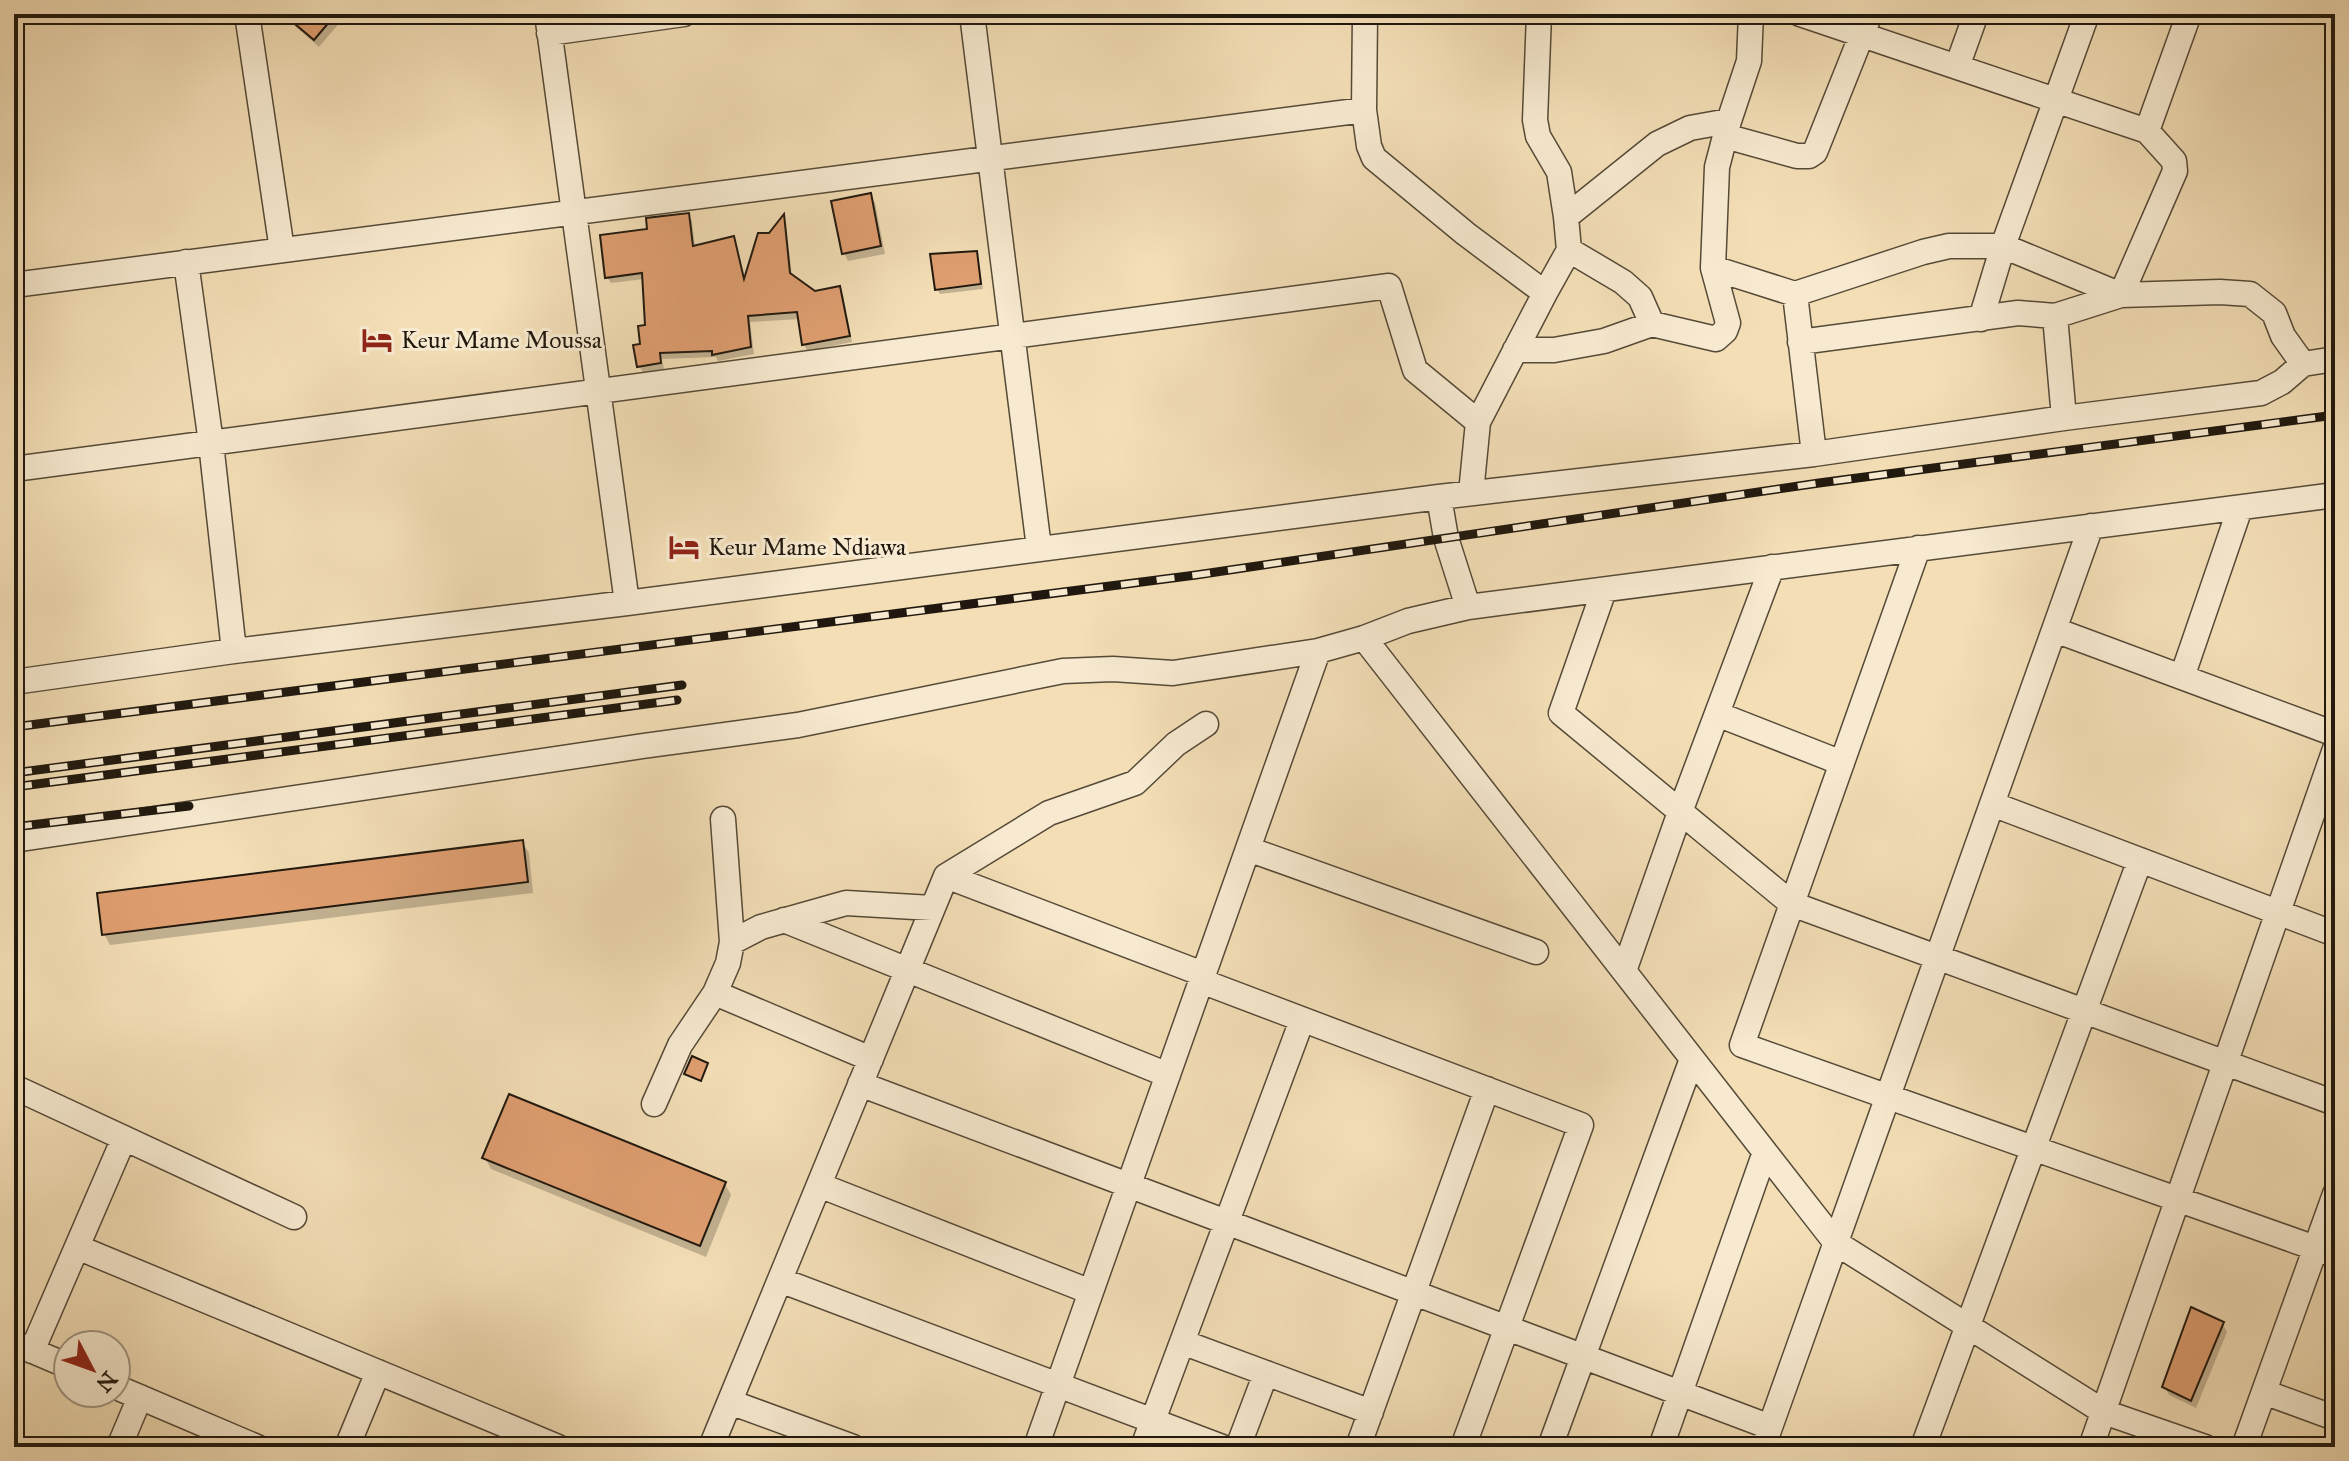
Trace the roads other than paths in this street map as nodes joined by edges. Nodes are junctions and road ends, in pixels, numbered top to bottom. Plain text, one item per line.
1 (247, 14) edge
2 (684, 14) edge
3 (972, 14) edge
4 (1365, 14) edge
5 (1539, 14) edge
6 (1751, 14) edge
7 (1800, 14) edge
8 (1976, 14) edge
9 (2087, 14) edge
10 (2189, 14) edge
11 (548, 24) edge
12 (1866, 25) edge
13 (1957, 67) junction
14 (2054, 99) junction
15 (1364, 110) junction
16 (1727, 129) junction
17 (2147, 131) junction
18 (990, 158) junction
19 (574, 212) junction
20 (1566, 217) junction
21 (2003, 246) junction
22 (282, 250) junction
23 (1569, 250) junction
24 (186, 262) junction
25 (1713, 268) junction
26 (14, 285) edge
27 (1545, 293) junction
28 (1795, 294) junction
29 (2121, 295) junction
30 (2055, 316) junction
31 (1981, 319) junction
32 (1652, 324) junction
33 (1013, 336) junction
34 (1800, 342) junction
35 (1515, 350) junction
36 (2335, 359) edge
37 (2303, 364) junction
38 (598, 391) junction
39 (2064, 418) junction
40 (1478, 422) junction
41 (211, 443) junction
42 (1814, 454) junction
43 (14, 469) edge
44 (1471, 493) junction
45 (2335, 495) edge
46 (1439, 497) junction
47 (2240, 508) junction
48 (2091, 526) junction
49 (1039, 548) junction
50 (1918, 548) junction
51 (1772, 567) junction
52 (1604, 590) junction
53 (627, 603) junction
54 (1468, 607) junction
55 (2055, 630) junction
56 (1364, 638) junction
57 (234, 651) junction
58 (1318, 651) junction
59 (2182, 677) junction
60 (14, 682) edge
61 (1717, 714) junction
62 (1206, 724) dead end
63 (2335, 734) edge
64 (2335, 749) edge
65 (1842, 763) junction
66 (1992, 804) junction
67 (1680, 812) junction
68 (723, 819) dead end
69 (14, 840) edge
70 (1248, 849) junction
71 (2140, 860) junction
72 (946, 876) junction
73 (1792, 904) junction
74 (932, 908) junction
75 (2278, 912) junction
76 (784, 920) junction
77 (2335, 934) edge
78 (732, 942) junction
79 (1536, 952) dead end
80 (1938, 957) junction
81 (907, 969) junction
82 (1624, 971) junction
83 (1202, 978) junction
84 (715, 993) junction
85 (2084, 1011) junction
86 (1302, 1020) junction
87 (871, 1059) junction
88 (1692, 1059) junction
89 (2226, 1063) junction
90 (1168, 1075) junction
91 (860, 1084) junction
92 (14, 1087) edge
93 (1487, 1089) junction
94 (1888, 1097) junction
95 (2335, 1103) edge
96 (654, 1104) dead end
97 (124, 1138) junction
98 (2034, 1148) junction
99 (1765, 1152) junction
100 (819, 1185) junction
101 (1129, 1185) junction
102 (2335, 1194) edge
103 (2178, 1200) junction
104 (294, 1217) dead end
105 (1227, 1222) junction
106 (1836, 1243) junction
107 (77, 1247) junction
108 (2325, 1252) edge
109 (780, 1280) junction
110 (1091, 1292) junction
111 (1414, 1293) junction
112 (1967, 1326) junction
113 (1507, 1328) junction
114 (1182, 1342) junction
115 (23, 1347) edge
116 (1583, 1357) junction
117 (52, 1359) edge
118 (378, 1372) junction
119 (1266, 1373) junction
120 (1058, 1385) junction
121 (2264, 1392) junction
122 (1680, 1393) junction
123 (132, 1394) edge
124 (140, 1397) junction
125 (730, 1402) junction
126 (1371, 1412) junction
127 (2104, 1412) junction
128 (2335, 1418) edge
129 (1153, 1421) junction
130 (1766, 1437) edge
131 (119, 1447) edge
132 (257, 1447) edge
133 (347, 1447) edge
134 (558, 1447) edge
135 (711, 1447) edge
136 (851, 1447) edge
137 (1036, 1447) edge
138 (1143, 1447) edge
139 (1222, 1447) edge
140 (1238, 1447) edge
141 (1358, 1447) edge
142 (1463, 1447) edge
143 (1550, 1447) edge
144 (1661, 1447) edge
145 (1923, 1447) edge
146 (2091, 1447) edge
147 (2205, 1447) edge
148 (2244, 1447) edge

1 - 22 street
2 - 11 street
3 - 18 street
4 - 15 street
5 - 20 street
6 - 16 street
7 - 12 street
8 - 13 street
9 - 14 street
10 - 17 street
11 - 19 street
12 - 13 street
12 - 16 street
13 - 14 street
14 - 17 street
14 - 21 street
15 - 18 street
15 - 27 street
16 - 20 street
16 - 25 street
17 - 29 street
18 - 19 street
18 - 33 street
19 - 22 street
19 - 38 street
20 - 23 street
21 - 28 street
21 - 29 street
21 - 31 street
22 - 24 street
23 - 27 street
23 - 32 street
24 - 26 street
24 - 41 street
25 - 28 street
25 - 32 street
27 - 35 street
28 - 34 street
29 - 30 street
29 - 37 street
30 - 31 street
30 - 39 street
31 - 34 street
32 - 35 street
33 - 38 street
33 - 40 street
33 - 49 street
34 - 42 street
35 - 40 street
36 - 37 street
37 - 39 street
38 - 41 street
38 - 53 street
39 - 42 street
40 - 44 street
41 - 43 street
41 - 57 street
42 - 44 street
44 - 46 street
45 - 47 street
46 - 49 street
46 - 54 street
47 - 48 street
47 - 59 street
48 - 50 street
48 - 55 street
49 - 53 street
50 - 51 street
50 - 65 street
51 - 52 street
51 - 61 street
52 - 54 street
52 - 67 street
53 - 57 street
54 - 56 street
55 - 59 street
55 - 66 street
56 - 58 street
56 - 82 street
57 - 60 street
58 - 69 street
58 - 70 street
59 - 63 street
61 - 65 street
61 - 67 street
62 - 72 street
64 - 75 street
65 - 73 street
66 - 71 street
66 - 80 street
67 - 73 street
67 - 82 street
68 - 78 street
70 - 79 street
70 - 83 street
71 - 75 street
71 - 85 street
72 - 74 street
72 - 83 street
73 - 80 street
73 - 94 street
74 - 76 street
74 - 81 street
75 - 77 street
75 - 89 street
76 - 78 street
76 - 81 street
78 - 84 street
80 - 85 street
80 - 94 street
81 - 87 street
81 - 90 street
82 - 88 street
83 - 86 street
83 - 90 street
84 - 87 street
84 - 96 street
85 - 89 street
85 - 98 street
86 - 93 street
86 - 105 street
87 - 91 street
88 - 99 street
88 - 116 street
89 - 95 street
89 - 103 street
90 - 101 street
91 - 100 street
91 - 101 street
92 - 97 street
93 - 111 street
93 - 113 street
94 - 98 street
94 - 106 street
97 - 104 street
97 - 107 street
98 - 103 street
98 - 112 street
99 - 106 street
99 - 122 street
100 - 109 street
100 - 110 street
101 - 105 street
101 - 110 street
102 - 108 street
103 - 108 street
103 - 127 street
105 - 111 street
105 - 114 street
106 - 112 street
106 - 130 street
107 - 115 street
107 - 118 street
108 - 121 street
109 - 120 street
109 - 125 street
110 - 120 street
111 - 113 street
111 - 126 street
112 - 127 street
112 - 145 street
113 - 116 street
113 - 142 street
114 - 119 street
114 - 129 street
115 - 117 street
116 - 122 street
116 - 143 street
118 - 133 street
118 - 134 street
119 - 126 street
119 - 140 street
120 - 129 street
120 - 137 street
121 - 128 street
121 - 148 street
122 - 130 street
122 - 144 street
123 - 124 street
124 - 131 street
124 - 132 street
125 - 135 street
125 - 136 street
126 - 141 street
127 - 146 street
127 - 147 street
129 - 138 street
129 - 139 street

